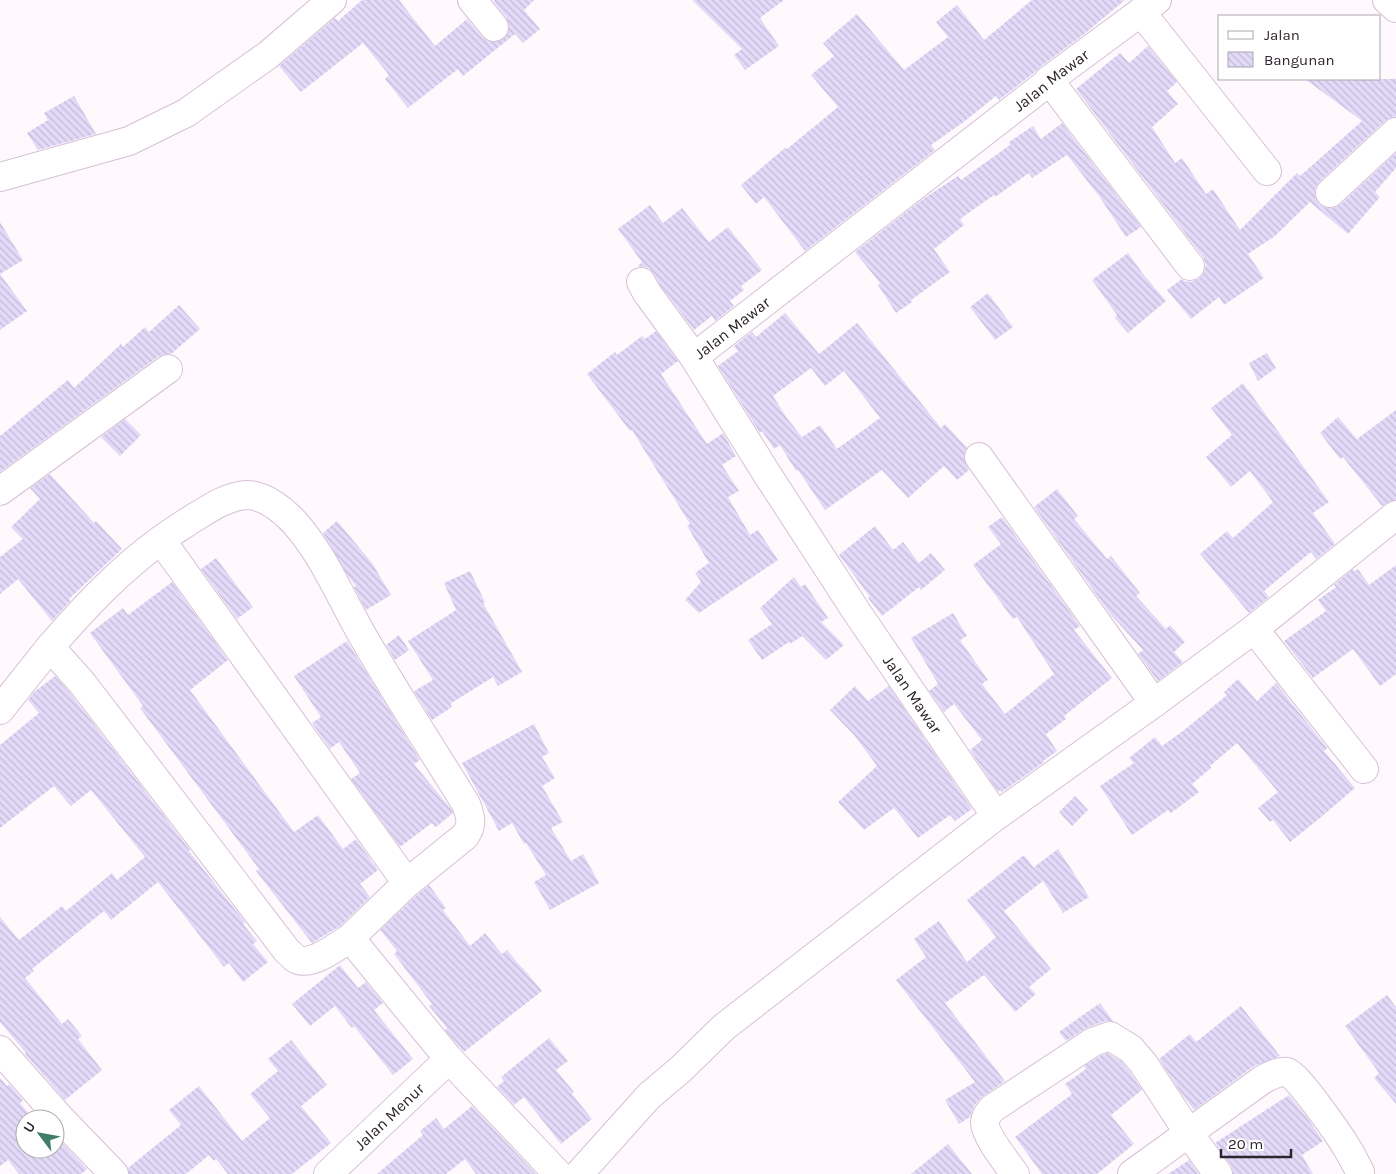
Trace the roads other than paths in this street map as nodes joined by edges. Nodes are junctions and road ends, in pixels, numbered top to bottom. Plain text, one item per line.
1 (332, 0) edge
2 (472, 0) edge
3 (1387, 0) edge
4 (1149, 6) edge
5 (1396, 8) edge
6 (494, 27) dead end
7 (1049, 80) junction
8 (1396, 132) edge
9 (1267, 170) dead end
10 (0, 177) edge
11 (1330, 193) dead end
12 (1190, 266) dead end
13 (641, 282) dead end
14 (694, 357) junction
15 (168, 369) dead end
16 (979, 458) dead end
17 (0, 491) edge
18 (1396, 515) edge
19 (161, 540) junction
20 (1254, 629) junction
21 (50, 647) junction
22 (1154, 703) junction
23 (0, 710) edge
24 (1364, 769) dead end
25 (996, 816) junction
26 (408, 883) junction
27 (350, 938) junction
28 (0, 1050) edge
29 (448, 1059) junction
30 (1188, 1132) junction
31 (1005, 1170) edge
32 (107, 1172) edge
33 (328, 1174) edge
34 (558, 1174) edge
35 (579, 1174) edge
36 (1132, 1174) edge
37 (1218, 1174) edge
38 (1359, 1174) edge

1 - 10 street
2 - 6 street
3 - 5 street
4 - 7 street, Jalan Mawar
4 - 9 street
7 - 12 street
7 - 14 street, Jalan Mawar
8 - 11 street
13 - 14 street
14 - 25 street, Jalan Mawar
15 - 17 street
16 - 22 street
18 - 20 street
19 - 21 street
19 - 26 street
19 - 26 street
20 - 22 street
20 - 24 street
21 - 23 street
21 - 27 street
22 - 25 street
25 - 35 street
26 - 27 street
27 - 29 street
28 - 32 street
29 - 33 street, Jalan Menur
29 - 34 street
30 - 31 street
30 - 36 street
30 - 37 street
30 - 38 street

